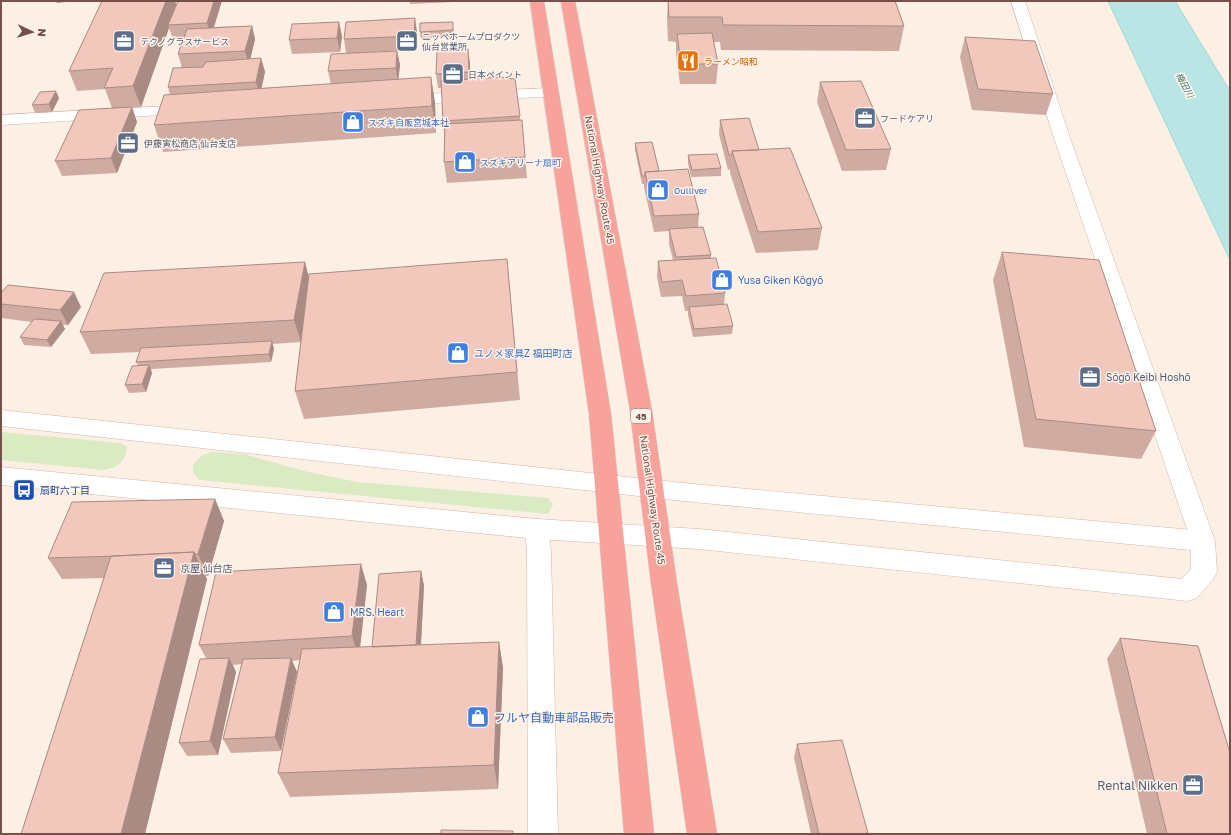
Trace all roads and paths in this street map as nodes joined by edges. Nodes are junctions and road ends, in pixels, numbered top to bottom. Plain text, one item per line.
1 (538, 1) edge
2 (568, 1) edge
3 (1018, 1) edge
4 (550, 93) junction
5 (387, 100) edge
6 (206, 109) edge
7 (1, 120) edge
8 (1, 418) edge
9 (1, 476) edge
10 (606, 483) junction
11 (651, 488) junction
12 (537, 529) junction
13 (611, 533) junction
14 (658, 536) junction
15 (1203, 541) junction
16 (543, 834) edge
17 (639, 834) edge
18 (702, 834) edge

1 - 4 highway
2 - 11 highway, National Highway Route 45 / 45
3 - 15 street
4 - 5 street
4 - 10 highway
6 - 7 street
8 - 10 street
9 - 12 street
10 - 11 street
10 - 13 highway
11 - 14 highway, National Highway Route 45 / 45
11 - 15 street
12 - 13 street
12 - 16 street
13 - 14 street
13 - 17 highway
14 - 15 street
14 - 18 highway, National Highway Route 45 / 45

